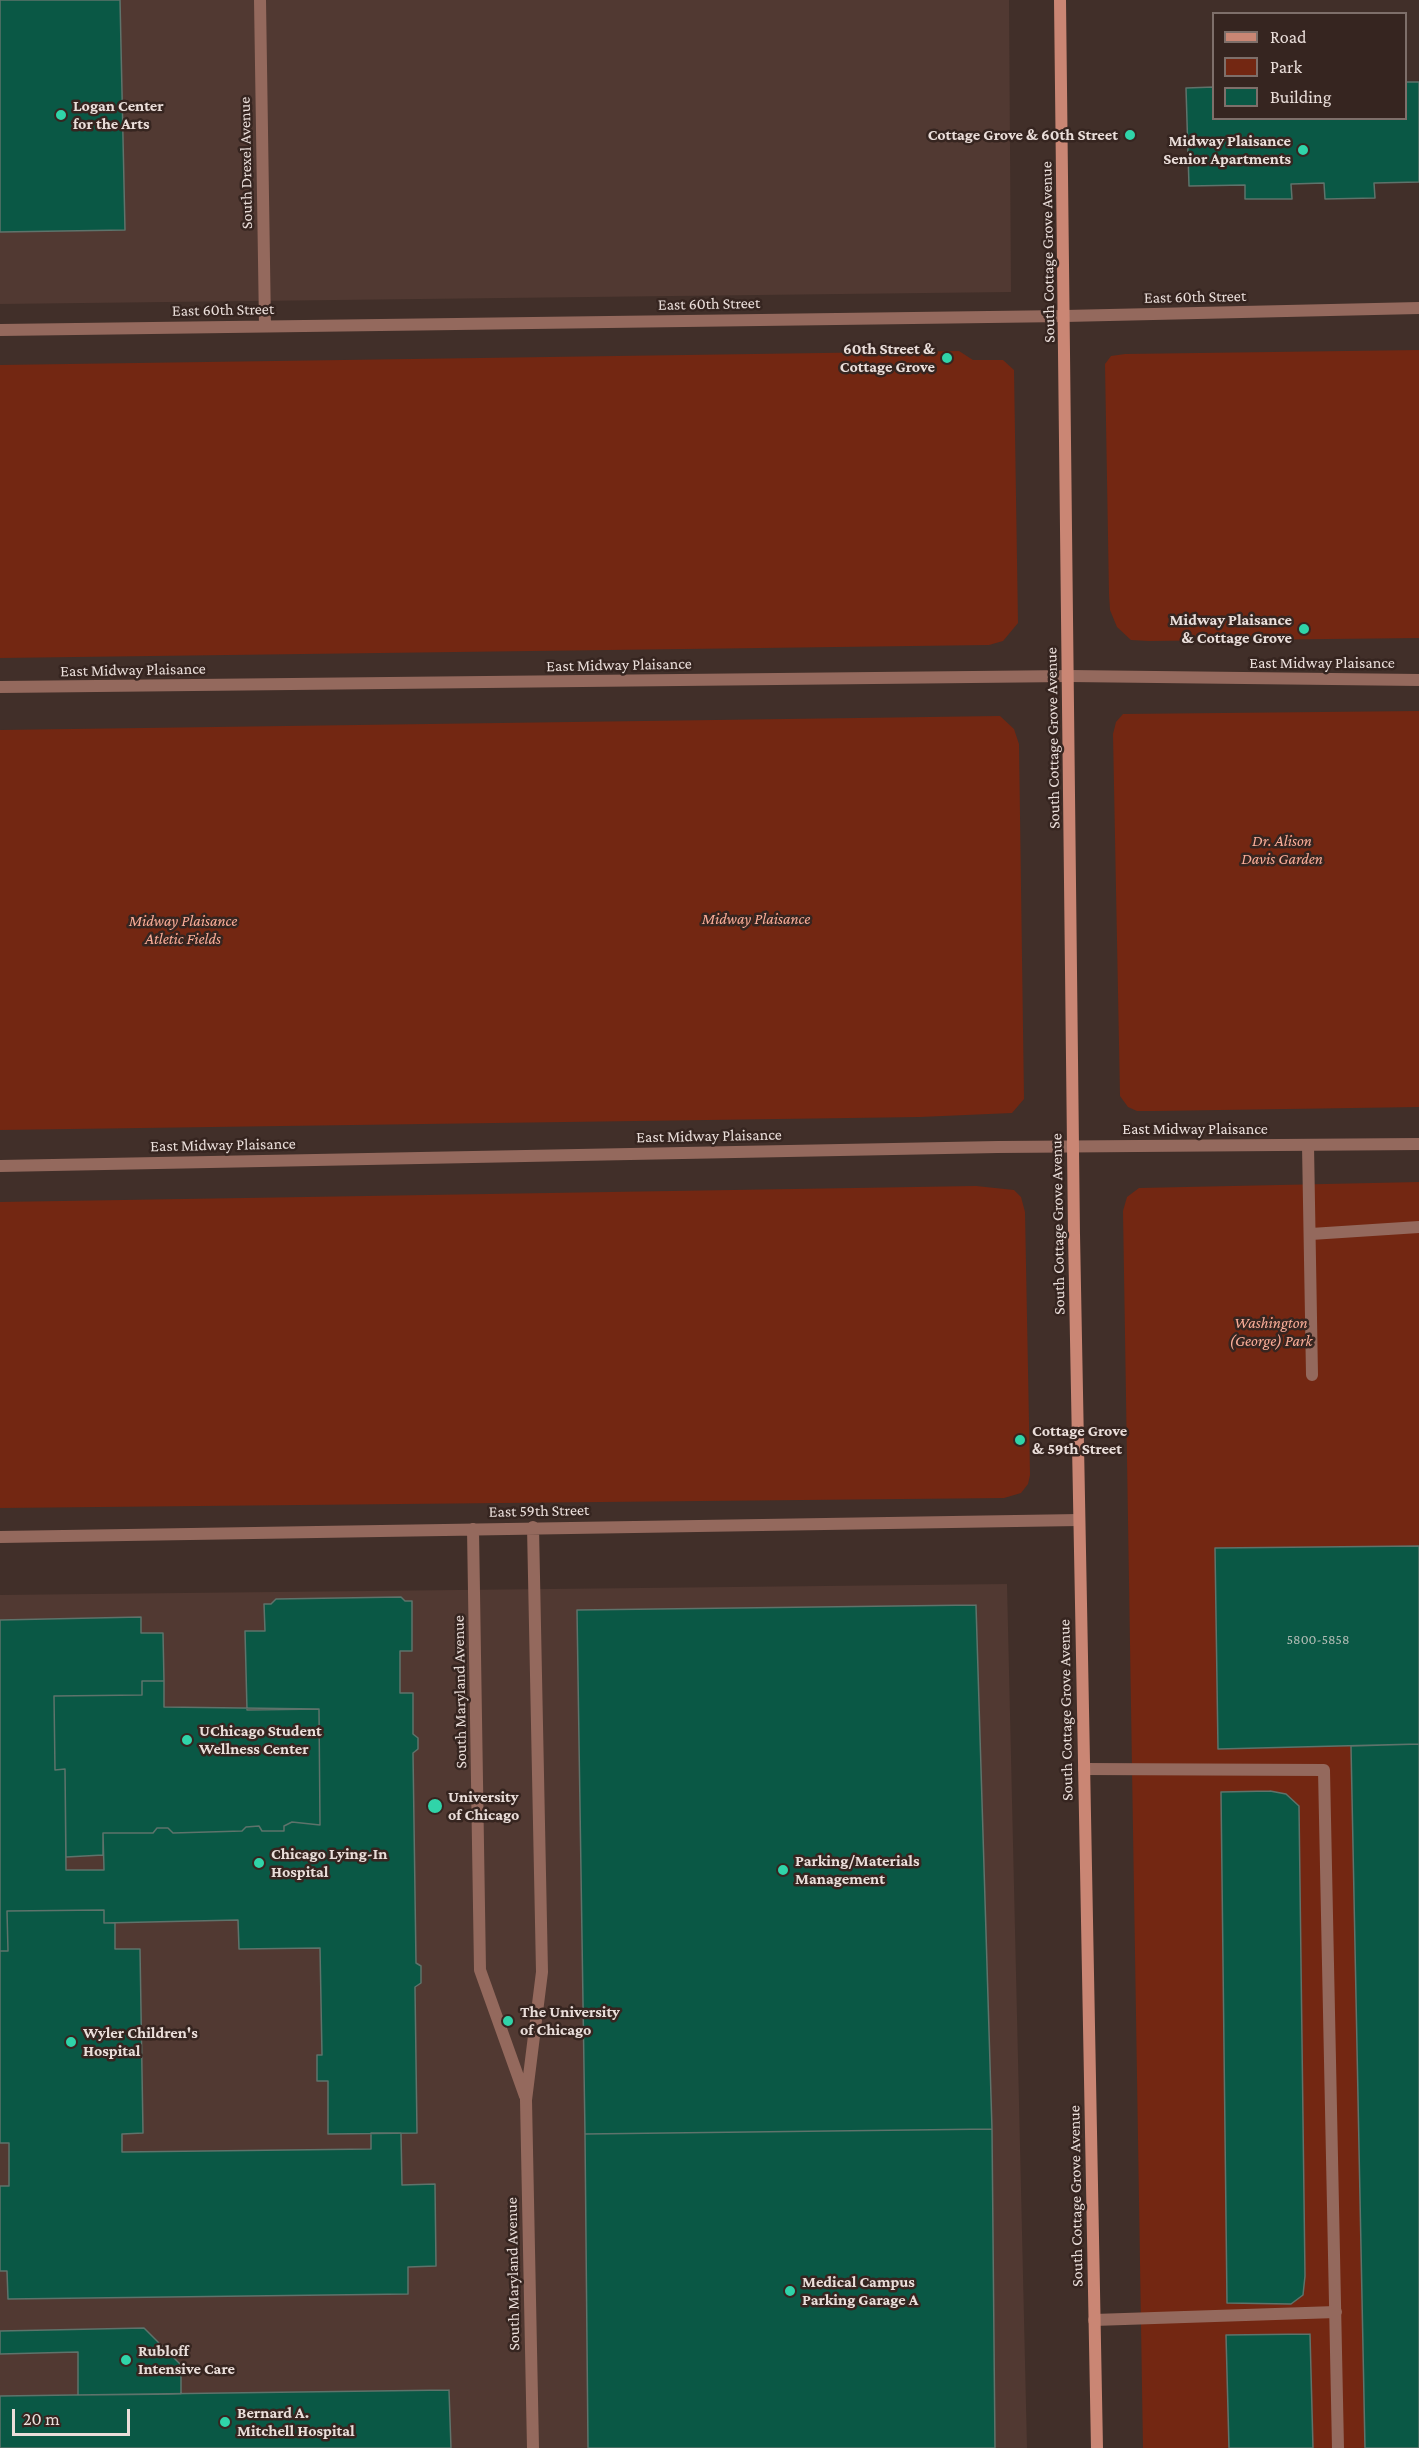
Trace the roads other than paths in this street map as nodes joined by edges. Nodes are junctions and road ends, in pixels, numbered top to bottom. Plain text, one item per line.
1 (260, 0) edge
2 (1060, 0) edge
3 (1419, 308) edge
4 (1065, 316) junction
5 (265, 326) junction
6 (0, 330) edge
7 (1069, 676) junction
8 (1419, 680) edge
9 (0, 687) edge
10 (1419, 1144) edge
11 (1308, 1145) junction
12 (1073, 1147) junction
13 (0, 1166) edge
14 (1419, 1227) edge
15 (1311, 1234) junction
16 (1312, 1376) dead end
17 (1079, 1520) junction
18 (533, 1527) junction
19 (473, 1529) junction
20 (0, 1537) edge
21 (1084, 1769) junction
22 (526, 2100) junction
23 (1336, 2313) junction
24 (1094, 2320) junction
25 (534, 2448) edge
26 (1097, 2448) edge
27 (1338, 2448) edge

1 - 5 street, South Drexel Avenue
2 - 4 main road, South Cottage Grove Avenue
3 - 4 street, East 60th Street
4 - 5 street, East 60th Street
4 - 7 main road, South Cottage Grove Avenue
5 - 6 street, East 60th Street
7 - 8 street, East Midway Plaisance
7 - 9 street, East Midway Plaisance
7 - 12 main road, South Cottage Grove Avenue
10 - 11 street, East Midway Plaisance
11 - 12 street, East Midway Plaisance
11 - 15 street
12 - 13 street, East Midway Plaisance
12 - 17 main road, South Cottage Grove Avenue
14 - 15 street
15 - 16 street
17 - 18 street, East 59th Street
17 - 21 main road, South Cottage Grove Avenue
18 - 19 street, East 59th Street
18 - 22 street, South Maryland Avenue
19 - 20 street, East 59th Street
19 - 22 street, South Maryland Avenue
21 - 23 street
21 - 24 main road, South Cottage Grove Avenue
22 - 25 street, South Maryland Avenue
23 - 24 street
23 - 27 street
24 - 26 main road, South Cottage Grove Avenue

